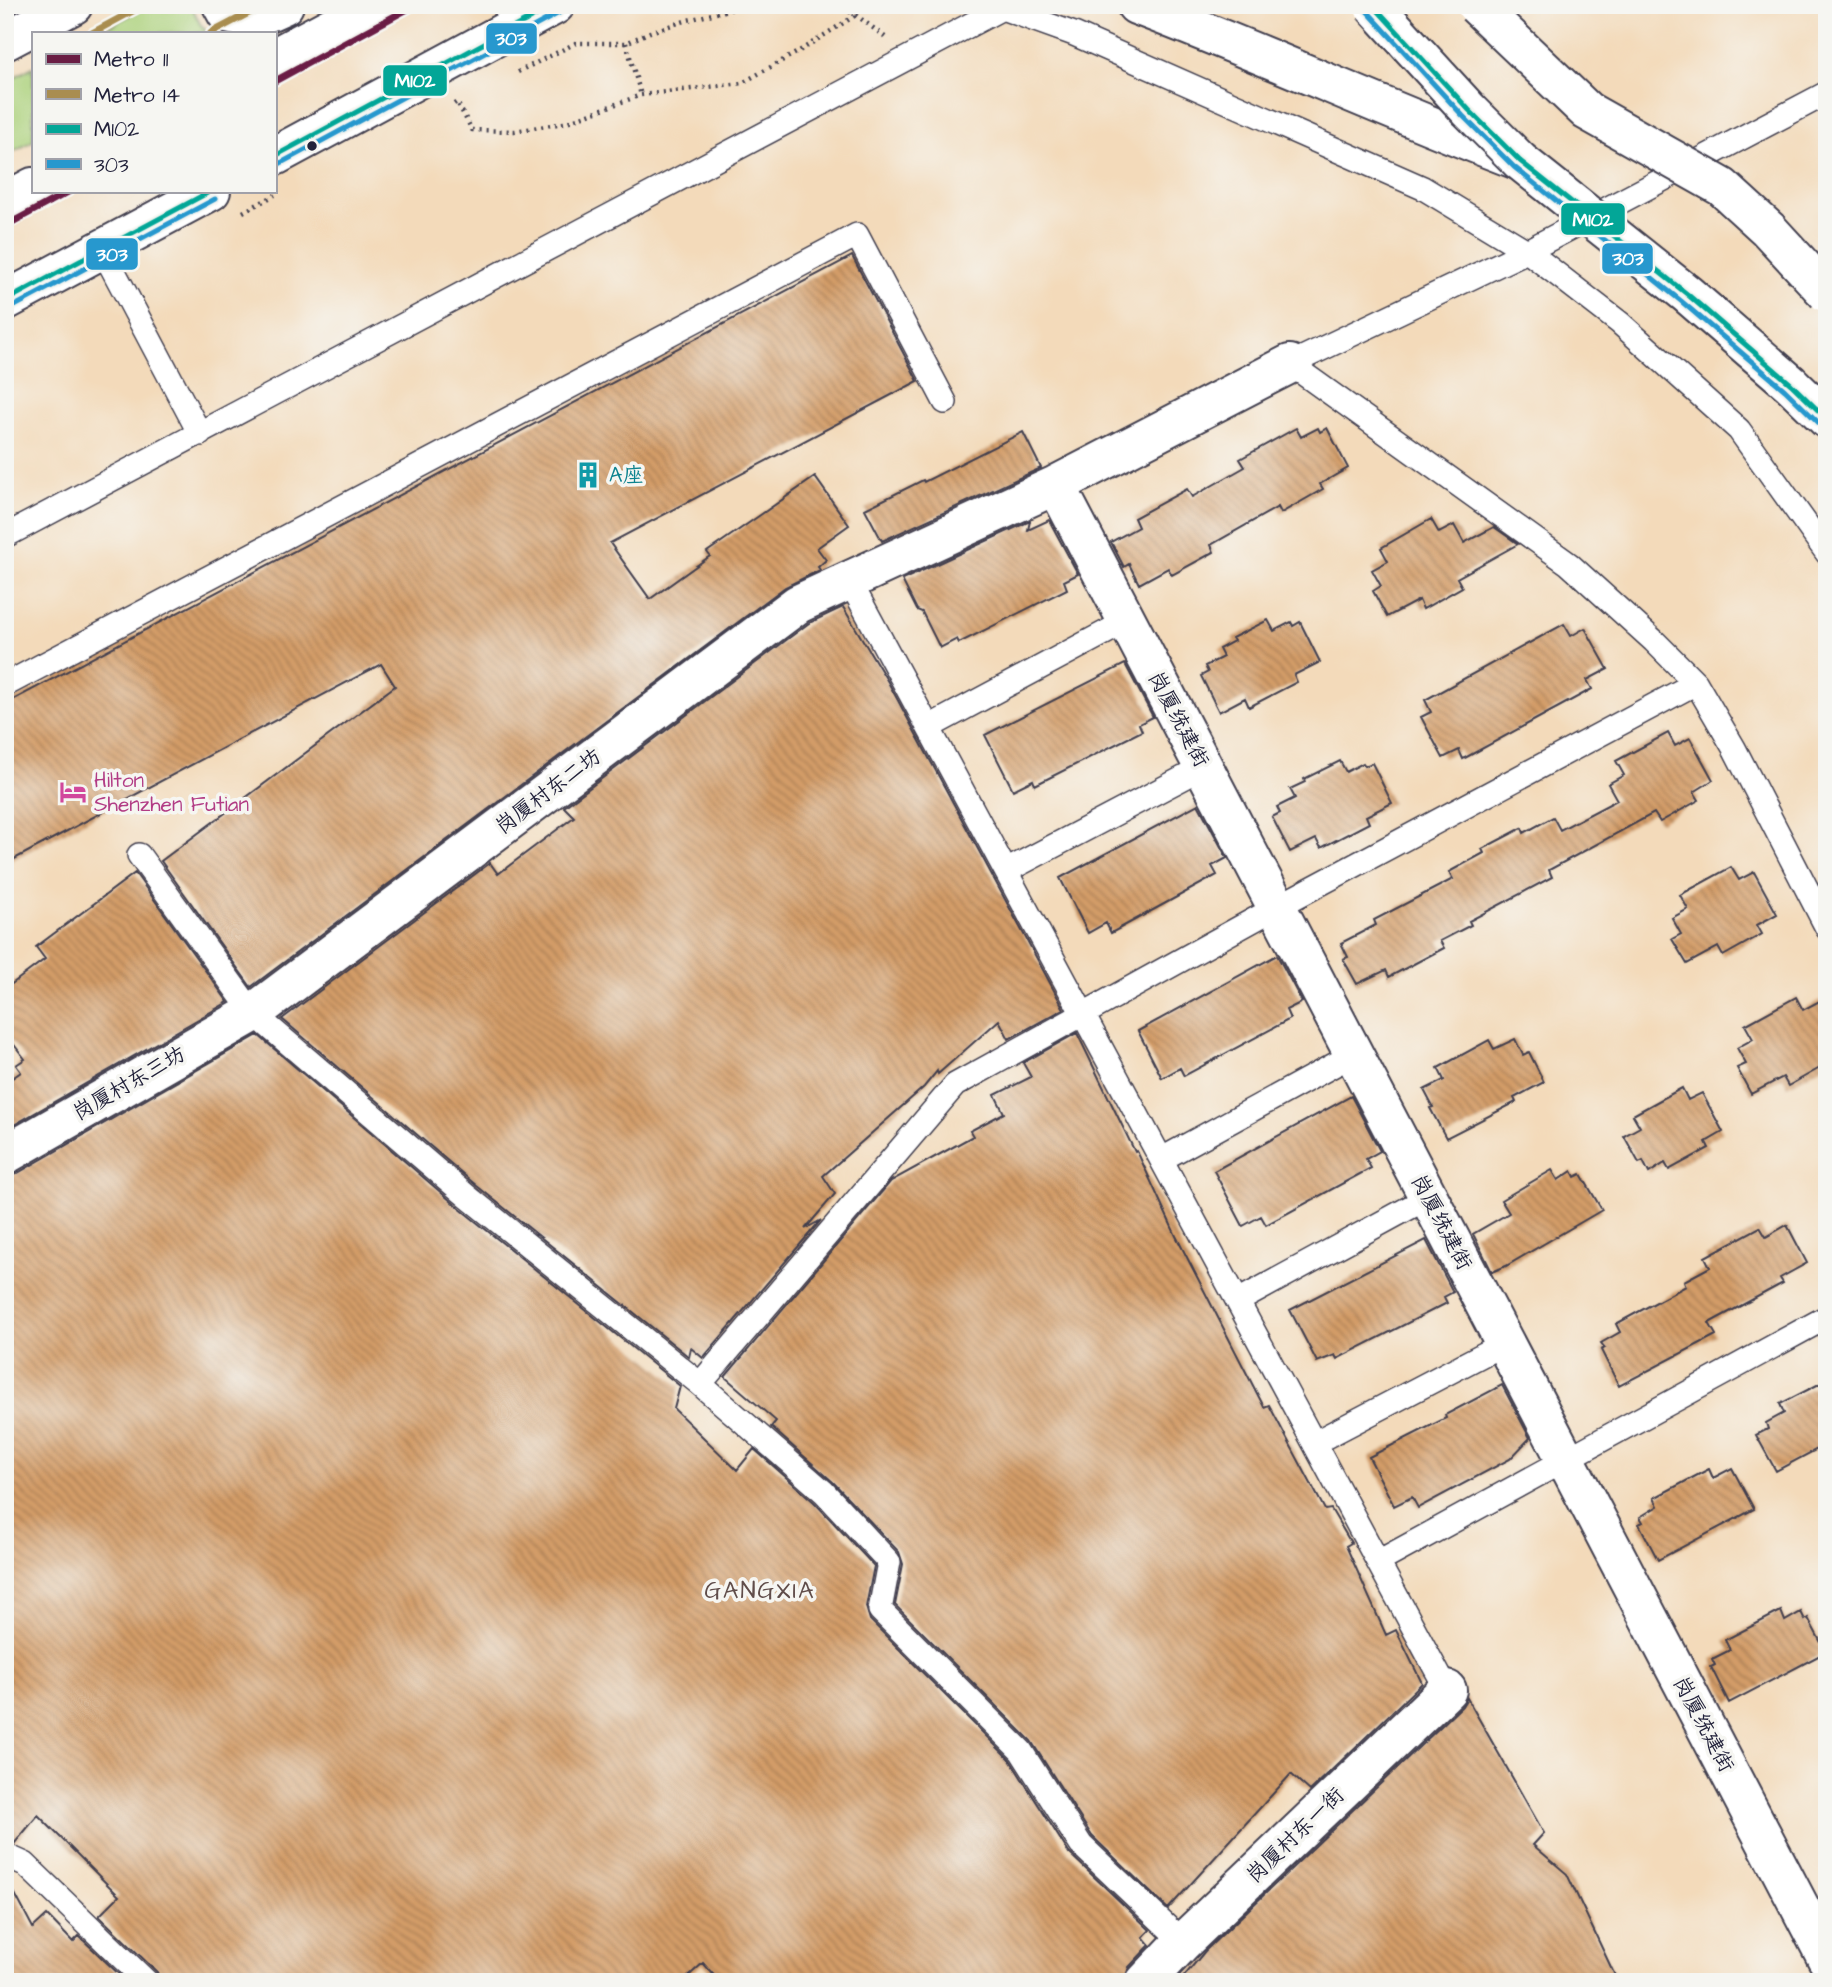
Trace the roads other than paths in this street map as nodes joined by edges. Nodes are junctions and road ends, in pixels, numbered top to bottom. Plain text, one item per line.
1 (73, 5) edge
2 (222, 5) edge
3 (284, 5) edge
4 (372, 5) edge
5 (555, 5) edge
6 (1136, 5) edge
7 (1373, 5) edge
8 (1476, 5) edge
9 (5, 41) edge
10 (276, 56) edge
11 (1827, 93) edge
12 (1520, 161) junction
13 (280, 173) edge
14 (32, 188) edge
15 (5, 202) edge
16 (223, 203) edge
17 (102, 249) junction
18 (1527, 251) junction
19 (1827, 293) edge
20 (5, 301) edge
21 (1290, 364) junction
22 (945, 402) dead end
23 (1827, 419) edge
24 (200, 434) junction
25 (1056, 485) junction
26 (5, 536) edge
27 (1827, 553) edge
28 (849, 580) junction
29 (1128, 621) junction
30 (1696, 683) junction
31 (5, 685) edge
32 (929, 727) junction
33 (1204, 767) junction
34 (139, 855) dead end
35 (1006, 871) junction
36 (1277, 908) junction
37 (1827, 928) edge
38 (253, 1013) junction
39 (1083, 1014) junction
40 (1354, 1054) junction
41 (5, 1155) edge
42 (1162, 1159) junction
43 (1429, 1197) junction
44 (1238, 1301) junction
45 (1827, 1317) edge
46 (1505, 1343) junction
47 (700, 1384) junction
48 (1314, 1443) junction
49 (1565, 1459) junction
50 (1378, 1562) junction
51 (1447, 1690) joint
52 (5, 1855) edge
53 (1183, 1942) junction
54 (1824, 1949) edge
55 (147, 1982) edge
56 (1145, 1982) edge

1 - 9 main road
2 - 3 main road
4 - 10 main road
5 - 13 main road
6 - 12 main road
7 - 12 main road, bridge
8 - 19 main road, bridge
11 - 18 lane
12 - 23 main road, bridge
14 - 15 main road
16 - 17 main road
17 - 20 main road
17 - 24 lane
18 - 21 lane
18 - 24 lane
18 - 27 lane
21 - 25 main road, 岗厦村东二坊
21 - 30 lane
22 - 31 lane
24 - 26 lane
25 - 28 main road, 岗厦村东二坊
25 - 29 main road, 岗厦统建街
28 - 32 lane
28 - 38 main road, 岗厦村东二坊
29 - 32 lane
29 - 33 main road, 岗厦统建街
30 - 36 lane
30 - 37 lane
32 - 35 lane
33 - 35 lane
33 - 36 main road, 岗厦统建街
34 - 38 lane
35 - 39 lane
36 - 39 lane
36 - 40 main road, 岗厦统建街
38 - 41 main road, 岗厦村东三坊
38 - 47 lane
39 - 42 lane
39 - 47 lane
40 - 42 lane
40 - 43 main road, 岗厦统建街
42 - 44 lane
43 - 44 lane
43 - 46 main road, 岗厦统建街
44 - 48 lane
45 - 49 lane
46 - 48 lane
46 - 49 main road, 岗厦统建街
47 - 53 lane
48 - 50 lane
49 - 50 lane
49 - 54 main road, 岗厦统建街
50 - 51 lane
51 - 53 main road, 岗厦村东一街
52 - 55 lane
53 - 56 main road, 岗厦村东一街

